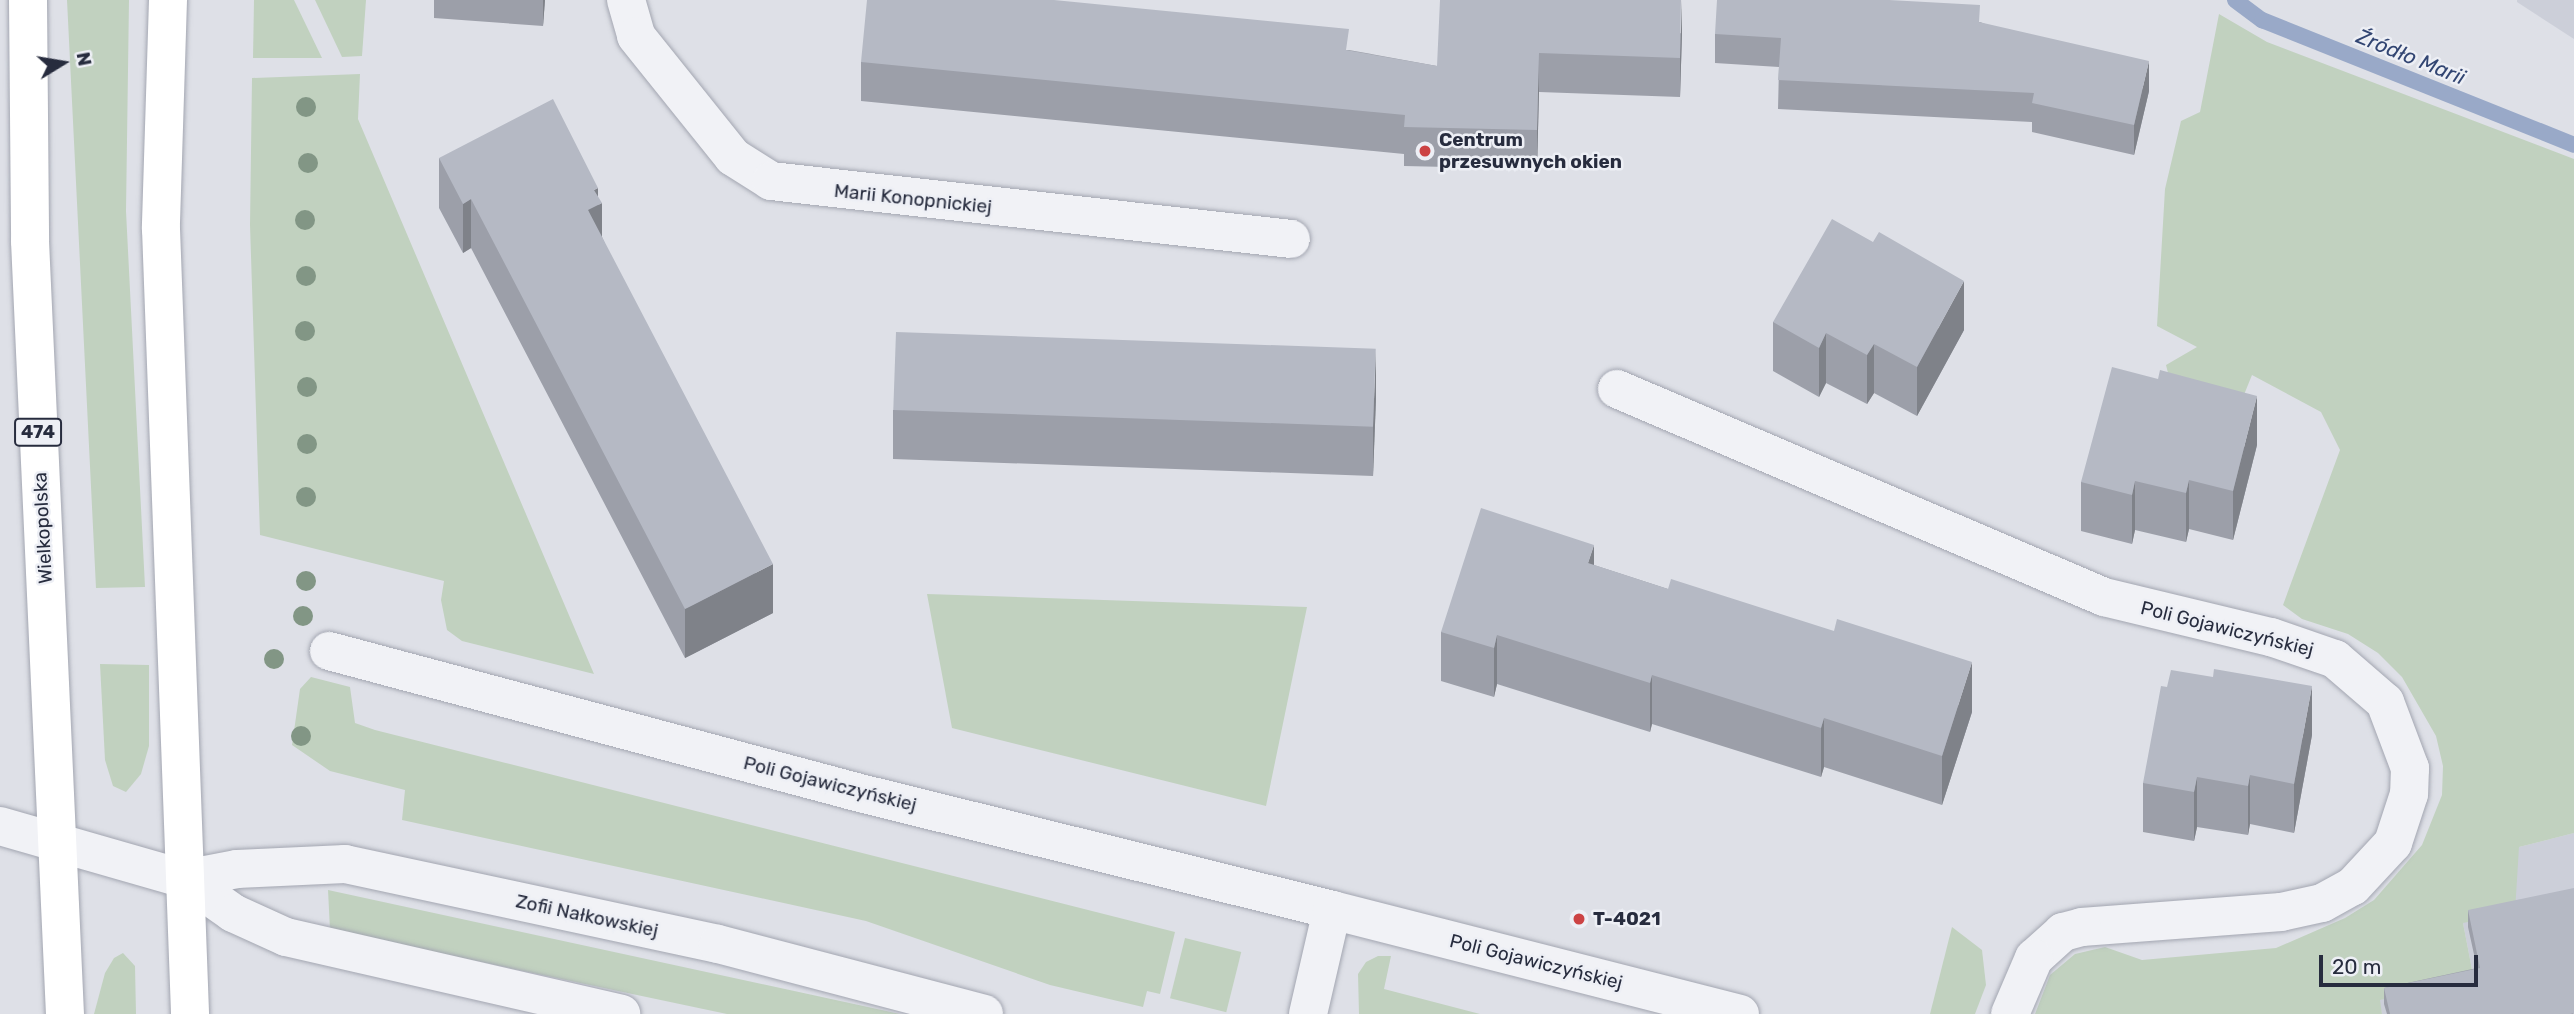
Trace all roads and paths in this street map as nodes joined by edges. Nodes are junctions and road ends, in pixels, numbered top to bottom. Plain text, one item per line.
1 (29, 0) edge
2 (168, 0) edge
3 (625, 0) edge
4 (1291, 239) dead end
5 (1617, 389) dead end
6 (329, 651) dead end
7 (0, 826) edge
8 (58, 842) junction
9 (185, 879) junction
10 (1332, 910) junction
11 (65, 1014) edge
12 (190, 1014) edge
13 (621, 1014) edge
14 (984, 1014) edge
15 (1307, 1014) edge
16 (1740, 1014) edge
17 (2010, 1014) edge

1 - 8 main road, Wielkopolska / 474
2 - 9 main road
3 - 4 street, Marii Konopnickiej
5 - 17 street, Poli Gojawiczyńskiej
6 - 10 street, Poli Gojawiczyńskiej
7 - 8 street, Zofii Nałkowskiej
8 - 9 street, Zofii Nałkowskiej
8 - 11 main road, Wielkopolska / 474
9 - 12 main road
9 - 13 street, Zofii Nałkowskiej
9 - 14 street, Zofii Nałkowskiej
10 - 15 street
10 - 16 street, Poli Gojawiczyńskiej

